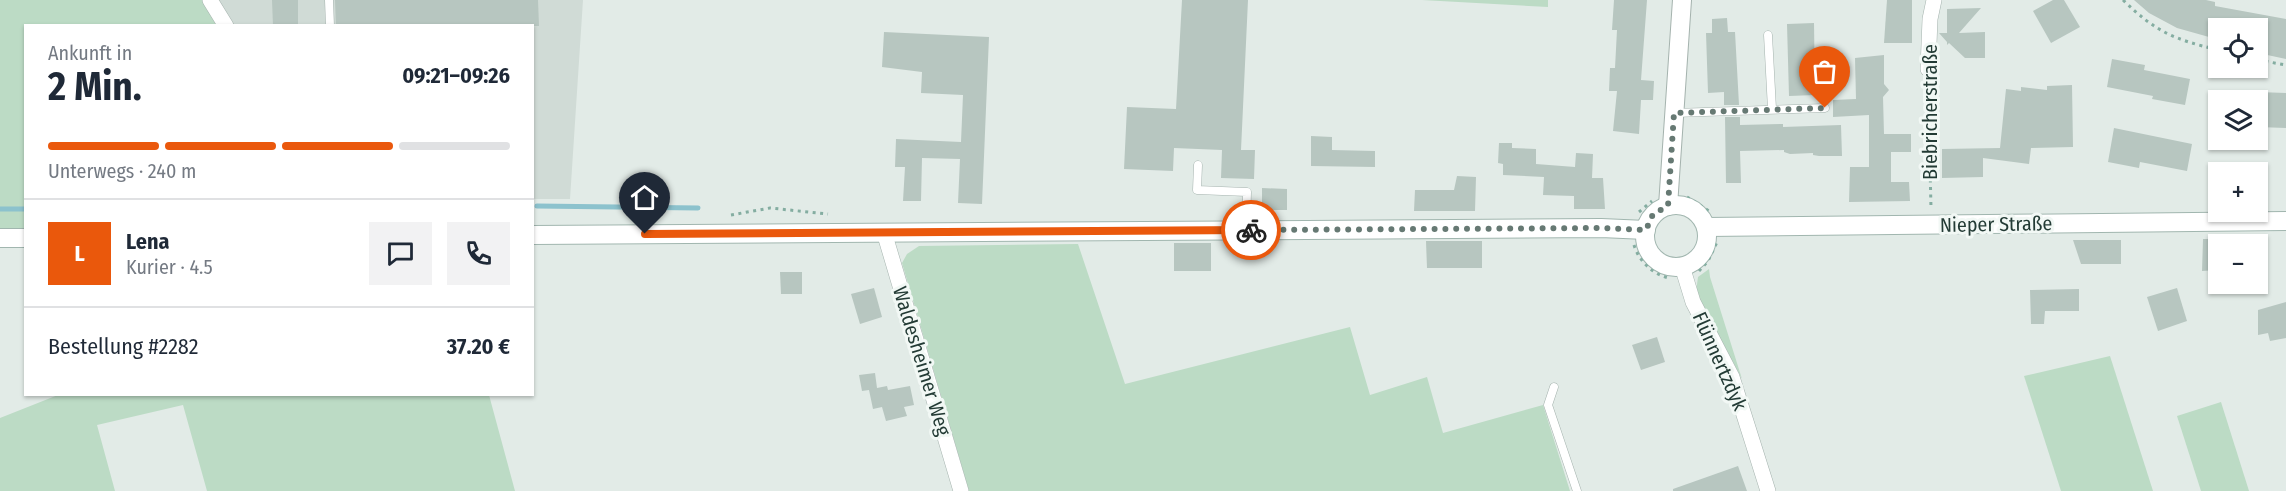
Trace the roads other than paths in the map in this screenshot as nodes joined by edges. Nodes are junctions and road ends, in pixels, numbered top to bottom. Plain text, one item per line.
1 (210, 0) edge
2 (329, 0) edge
3 (1682, 0) edge
4 (1934, 0) edge
5 (225, 24) edge
6 (330, 24) edge
7 (1768, 35) dead end
8 (1928, 69) road end
9 (1825, 108) dead end
10 (1772, 109) junction
11 (1674, 113) junction
12 (1198, 165) dead end
13 (1668, 200) junction
14 (2286, 221) edge
15 (1711, 227) junction
16 (1640, 229) junction
17 (1246, 230) junction
18 (884, 232) junction
19 (534, 235) edge
20 (0, 238) edge
21 (24, 238) edge
22 (1683, 272) junction
23 (1554, 387) dead end
24 (961, 491) edge
25 (1577, 491) edge
26 (1768, 491) edge

1 - 5 street
2 - 6 lane
3 - 11 main road
4 - 8 street, Biebricherstraße
7 - 10 lane
9 - 10 lane
10 - 11 lane
11 - 13 main road
12 - 17 lane
13 - 15 main road
13 - 16 main road
14 - 15 main road, Nieper Straße
15 - 22 main road
16 - 17 main road
16 - 22 main road
17 - 18 main road
18 - 19 main road
18 - 24 street, Waldesheimer Weg
20 - 21 main road
22 - 26 street, Flünnertzdyk
23 - 25 lane

